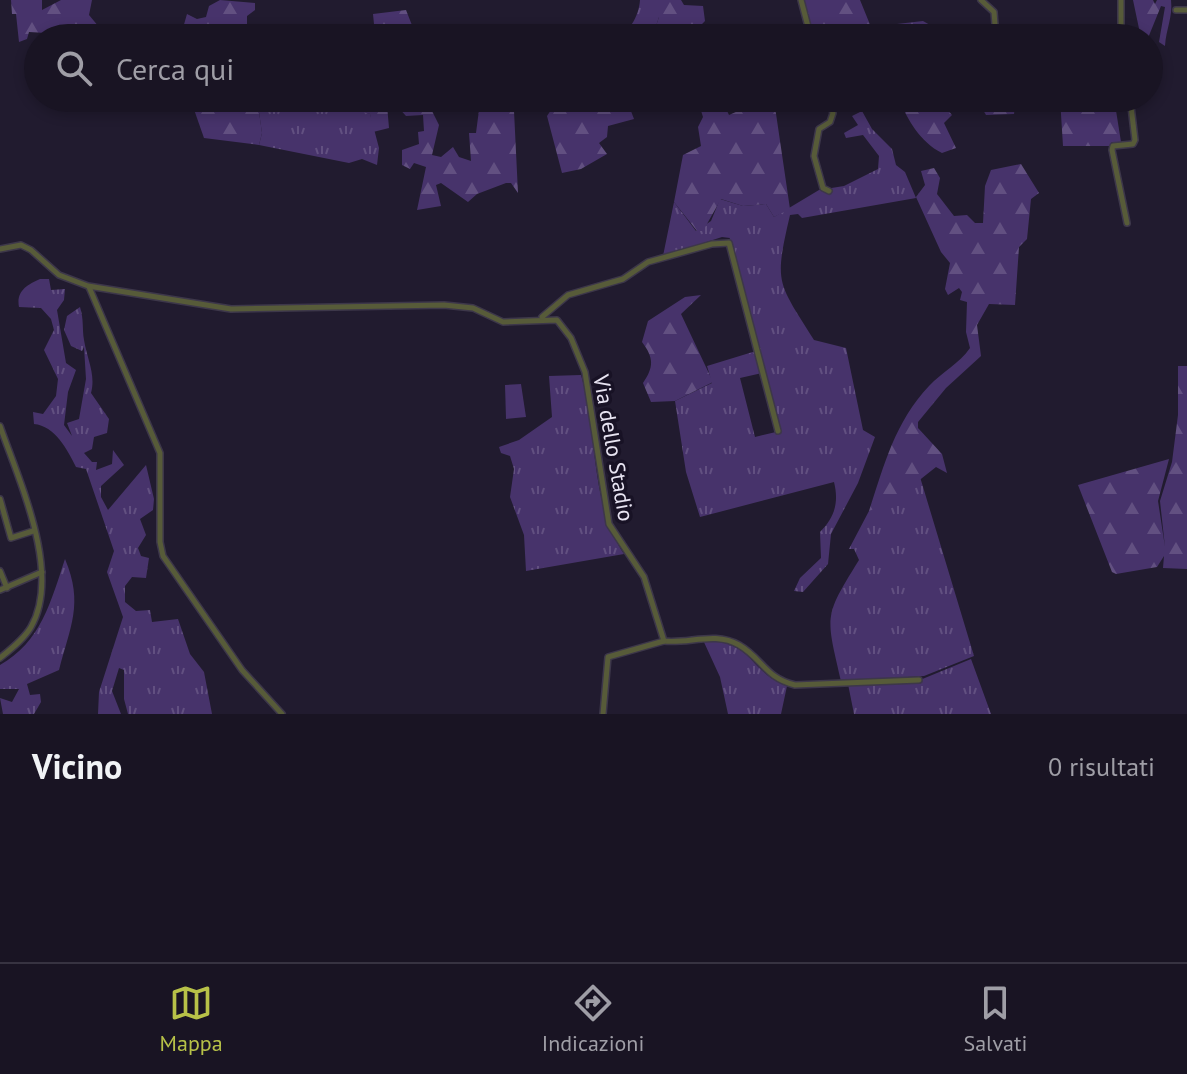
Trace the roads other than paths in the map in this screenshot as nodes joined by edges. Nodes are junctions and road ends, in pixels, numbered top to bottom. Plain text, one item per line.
1 (801, 0) edge
2 (981, 0) edge
3 (1121, 0) edge
4 (1176, 10) dead end
5 (1187, 10) edge
6 (807, 24) edge
7 (995, 24) edge
8 (1121, 24) edge
9 (833, 112) edge
10 (1132, 112) edge
11 (829, 191) dead end
12 (1127, 223) dead end
13 (0, 249) edge
14 (88, 286) junction
15 (542, 318) junction
16 (0, 426) edge
17 (778, 431) dead end
18 (0, 499) edge
19 (2, 513) edge
20 (33, 531) junction
21 (0, 571) edge
22 (43, 571) junction
23 (3, 589) edge
24 (664, 641) junction
25 (0, 658) edge
26 (919, 680) dead end
27 (282, 714) edge
28 (603, 714) edge

1 - 6 street
2 - 7 street
3 - 8 street
4 - 5 street
9 - 11 street
10 - 12 street
13 - 14 street
14 - 15 street
14 - 27 street
15 - 17 street
15 - 24 street, Via dello Stadio
16 - 20 street
18 - 19 street
19 - 20 street
20 - 22 street
21 - 23 street
22 - 23 street
22 - 25 street
24 - 26 street
24 - 28 street

